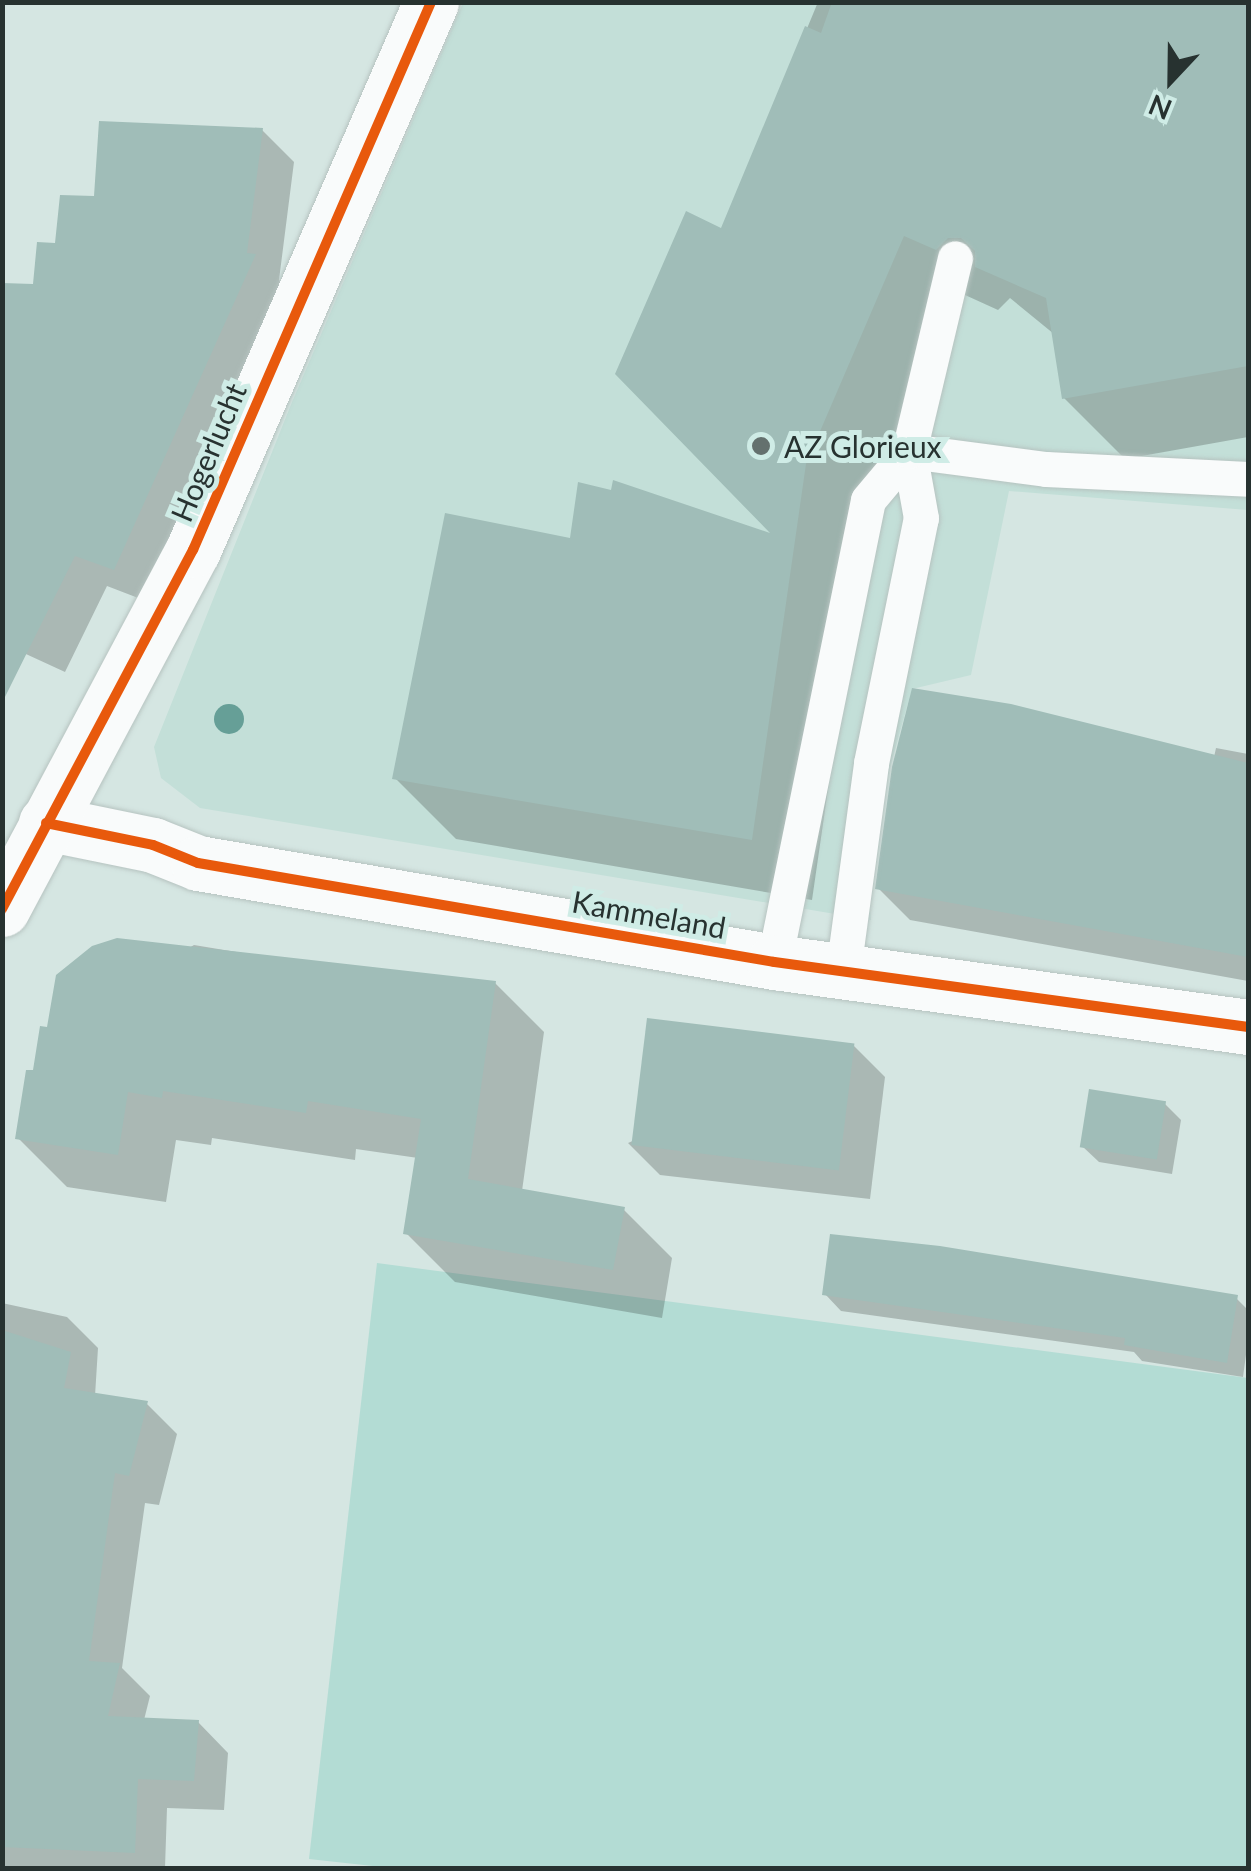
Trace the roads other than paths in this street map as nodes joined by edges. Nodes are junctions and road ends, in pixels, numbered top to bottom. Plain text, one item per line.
1 (432, 2) edge
2 (955, 258) dead end
3 (908, 452) junction
4 (1248, 479) edge
5 (46, 822) junction
6 (2, 908) edge
7 (774, 962) junction
8 (843, 971) junction
9 (1248, 1027) edge

1 - 5 street, Hogerlucht
2 - 3 lane
3 - 4 lane
3 - 7 lane
3 - 8 lane
5 - 6 street, Hogerlucht
5 - 7 street, Kammeland
7 - 8 street, Kammeland
8 - 9 street, Kammeland

